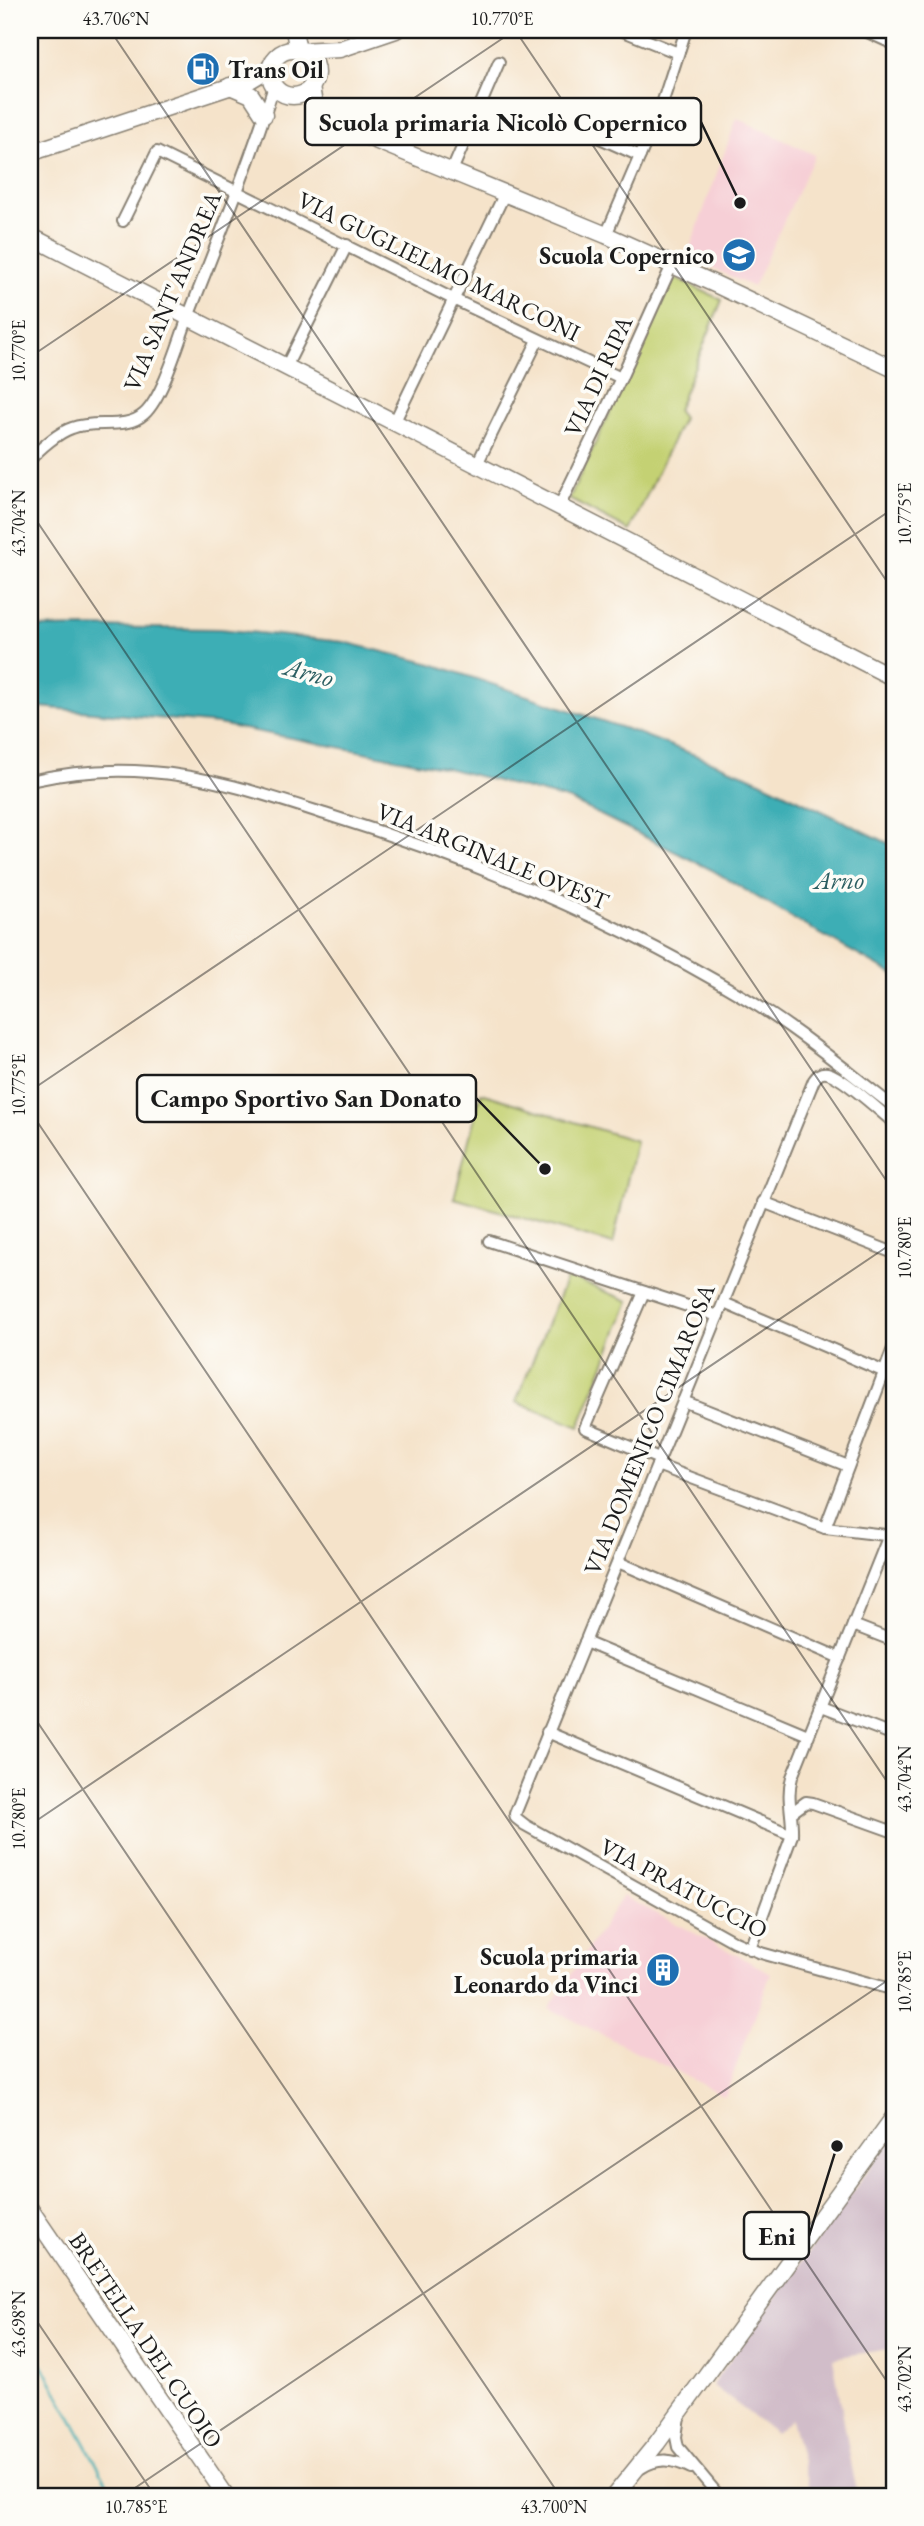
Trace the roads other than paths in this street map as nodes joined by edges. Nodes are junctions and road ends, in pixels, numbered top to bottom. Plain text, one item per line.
1 (292, 30) edge
2 (396, 30) edge
3 (621, 30) edge
4 (686, 30) edge
5 (863, 30) edge
6 (894, 44) edge
7 (340, 49) junction
8 (298, 51) junction
9 (678, 53) junction
10 (499, 62) dead end
11 (313, 80) junction
12 (230, 86) junction
13 (273, 86) junction
14 (582, 130) dead end
15 (30, 153) edge
16 (640, 156) junction
17 (451, 173) junction
18 (238, 191) junction
19 (505, 193) junction
20 (123, 221) dead end
21 (30, 236) edge
22 (606, 236) junction
23 (347, 245) junction
24 (671, 265) junction
25 (453, 299) junction
26 (188, 317) junction
27 (538, 340) junction
28 (286, 367) junction
29 (894, 369) edge
30 (621, 378) junction
31 (394, 423) junction
32 (30, 460) edge
33 (477, 464) junction
34 (560, 505) junction
35 (894, 658) edge
36 (890, 676) edge
37 (30, 781) edge
38 (894, 1107) edge
39 (894, 1123) edge
40 (763, 1202) junction
41 (489, 1241) dead end
42 (894, 1253) edge
43 (644, 1292) junction
44 (724, 1303) junction
45 (718, 1316) junction
46 (894, 1346) edge
47 (890, 1374) edge
48 (683, 1401) junction
49 (658, 1462) junction
50 (847, 1469) junction
51 (825, 1528) junction
52 (892, 1535) edge
53 (618, 1562) junction
54 (853, 1625) junction
55 (894, 1641) edge
56 (585, 1642) junction
57 (840, 1658) junction
58 (821, 1707) junction
59 (547, 1732) junction
60 (808, 1735) junction
61 (894, 1735) edge
62 (517, 1806) joint
63 (791, 1813) junction
64 (894, 1832) edge
65 (792, 1835) junction
66 (750, 1949) junction
67 (894, 1990) edge
68 (894, 2117) edge
69 (30, 2209) edge
70 (682, 2407) junction
71 (678, 2447) junction
72 (656, 2451) junction
73 (697, 2470) junction
74 (226, 2496) edge
75 (614, 2496) edge
76 (719, 2496) edge

1 - 8 main road, VIA SANT'ANDREA
1 - 13 main road, VIA SANT'ANDREA
2 - 7 main road
3 - 9 street
4 - 9 street
5 - 6 street
7 - 8 main road
7 - 11 main road
8 - 11 main road
8 - 13 main road
9 - 16 street
10 - 17 street
11 - 13 main road
11 - 17 main road
12 - 13 main road
12 - 13 main road
12 - 15 main road
13 - 18 street, VIA SANT'ANDREA
14 - 16 street
16 - 22 street
17 - 19 main road
18 - 20 street, VIA GUGLIELMO MARCONI
18 - 23 street, VIA GUGLIELMO MARCONI
18 - 26 street, VIA SANT'ANDREA
19 - 22 main road
19 - 25 street
21 - 26 main road
22 - 24 main road
23 - 25 street, VIA GUGLIELMO MARCONI
23 - 28 street
24 - 29 main road
24 - 30 street, VIA DI RIPA
25 - 27 street, VIA GUGLIELMO MARCONI
25 - 31 street
26 - 28 main road
26 - 32 street, VIA SANT'ANDREA
27 - 30 street, VIA GUGLIELMO MARCONI
27 - 33 street
28 - 31 main road
30 - 34 street, VIA DI RIPA
31 - 33 main road
33 - 34 main road
34 - 36 main road
35 - 36 street
37 - 38 street, VIA ARGINALE OVEST
39 - 40 street, VIA DOMENICO CIMAROSA
40 - 42 street
40 - 44 street, VIA DOMENICO CIMAROSA
41 - 43 street
43 - 45 street
43 - 49 street
44 - 45 street, VIA DOMENICO CIMAROSA
44 - 47 street
45 - 48 street, VIA DOMENICO CIMAROSA
46 - 47 street
47 - 50 street
48 - 49 street, VIA DOMENICO CIMAROSA
48 - 50 street
49 - 51 street
49 - 53 street, VIA DOMENICO CIMAROSA
50 - 51 street
51 - 52 street
52 - 54 street
53 - 56 street, VIA DOMENICO CIMAROSA
53 - 57 street
54 - 55 street
54 - 57 street
56 - 59 street, VIA DOMENICO CIMAROSA
56 - 60 street
57 - 58 street
58 - 60 street
58 - 61 street
59 - 62 street, VIA DOMENICO CIMAROSA
59 - 65 street
60 - 63 street
62 - 66 street, VIA PRATUCCIO
63 - 64 street
63 - 65 street
65 - 66 street
66 - 67 street, VIA PRATUCCIO
68 - 70 main road
69 - 74 main road, BRETELLA DEL CUOIO
70 - 71 street
70 - 72 main road
71 - 72 street
71 - 73 street
72 - 73 street
72 - 75 main road
73 - 76 street

